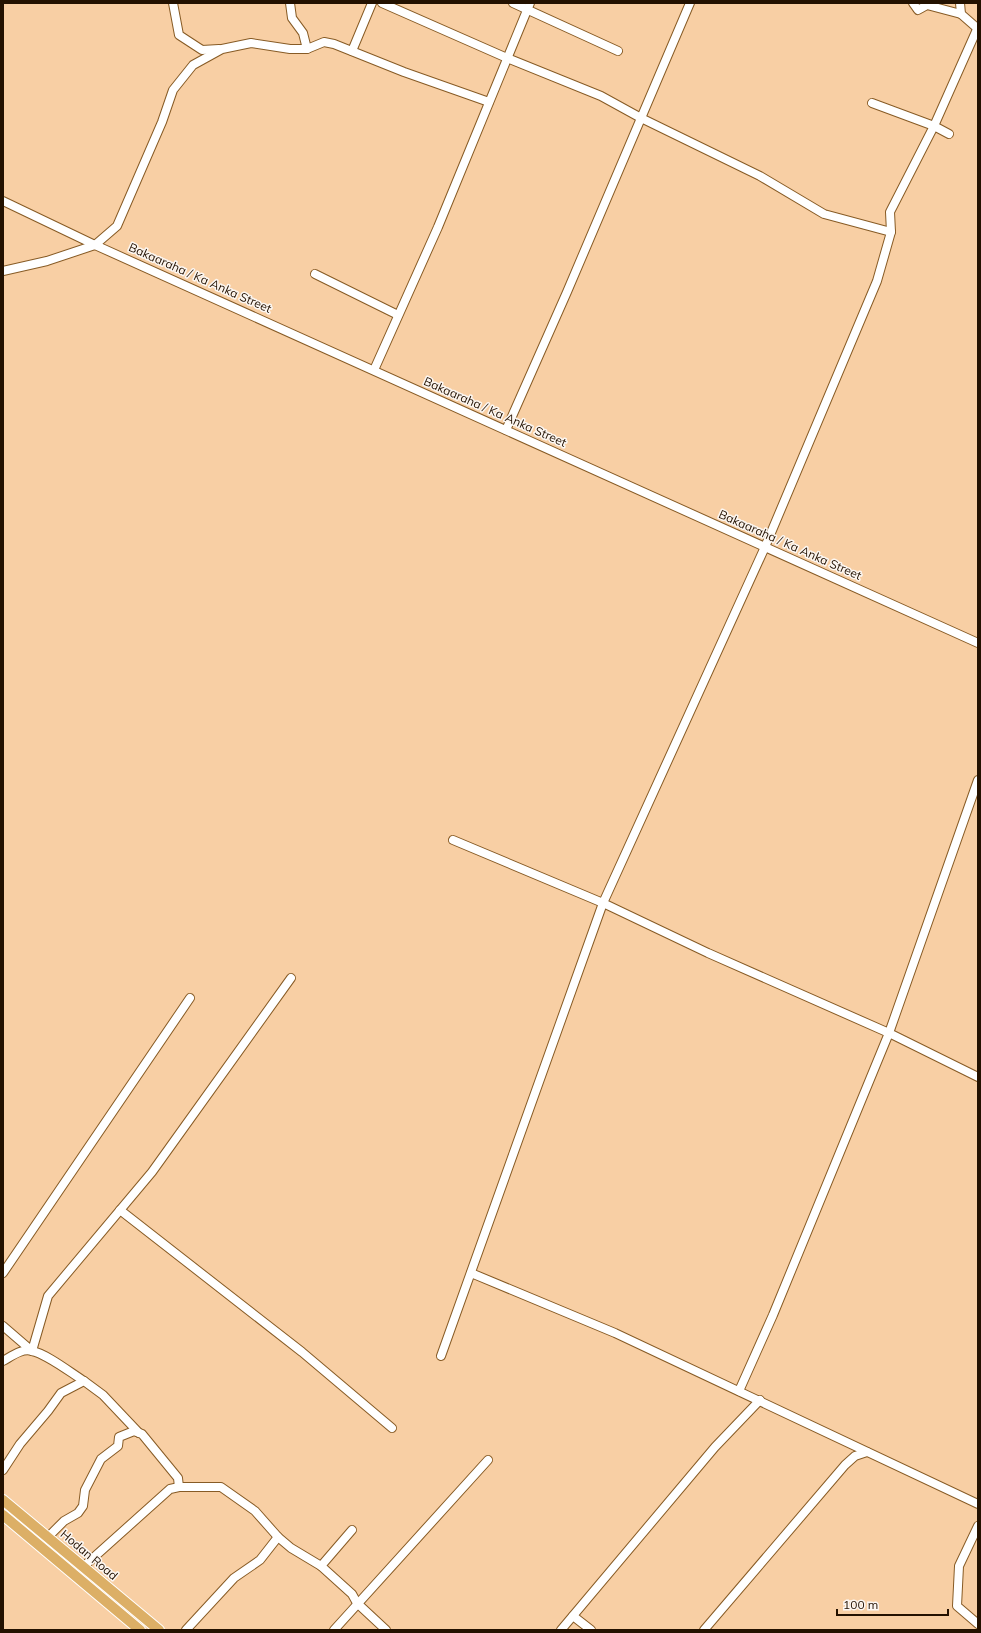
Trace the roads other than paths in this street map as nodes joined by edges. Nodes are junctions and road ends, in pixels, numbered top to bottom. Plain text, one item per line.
1 (173, 3) edge
2 (290, 3) edge
3 (372, 3) edge
4 (382, 3) edge
5 (513, 3) edge
6 (690, 3) edge
7 (912, 3) edge
8 (960, 3) edge
9 (529, 6) edge
10 (961, 14) junction
11 (978, 28) edge
12 (222, 49) junction
13 (307, 49) junction
14 (352, 51) junction
15 (618, 51) dead end
16 (507, 58) junction
17 (489, 102) junction
18 (872, 103) dead end
19 (641, 118) junction
20 (934, 126) junction
21 (949, 134) dead end
22 (3, 201) edge
23 (892, 232) junction
24 (95, 245) junction
25 (3, 271) edge
26 (314, 274) dead end
27 (398, 315) junction
28 (374, 370) junction
29 (506, 430) junction
30 (765, 547) junction
31 (978, 643) edge
32 (978, 780) edge
33 (453, 840) dead end
34 (603, 903) junction
35 (291, 978) dead end
36 (190, 998) dead end
37 (889, 1033) junction
38 (978, 1076) edge
39 (120, 1210) junction
40 (3, 1273) edge
41 (471, 1273) junction
42 (3, 1326) edge
43 (32, 1351) junction
44 (441, 1356) dead end
45 (3, 1361) edge
46 (84, 1381) junction
47 (739, 1391) junction
48 (760, 1400) junction
49 (392, 1428) dead end
50 (139, 1433) junction
51 (867, 1452) junction
52 (488, 1460) dead end
53 (3, 1470) edge
54 (178, 1486) junction
55 (3, 1500) edge
56 (978, 1504) edge
57 (3, 1515) edge
58 (978, 1526) edge
59 (352, 1530) dead end
60 (48, 1537) junction
61 (278, 1537) junction
62 (321, 1566) junction
63 (83, 1567) junction
64 (357, 1603) junction
65 (573, 1616) junction
66 (978, 1624) edge
67 (140, 1630) edge
68 (159, 1630) edge
69 (186, 1630) edge
70 (334, 1630) edge
71 (386, 1630) edge
72 (561, 1630) edge
73 (591, 1630) edge
74 (704, 1630) edge

1 - 12 street
2 - 13 street
3 - 14 street
4 - 16 street
5 - 9 street
6 - 19 street
7 - 10 street
8 - 10 street
9 - 15 street
9 - 16 street
10 - 11 street
11 - 20 street
12 - 13 street
12 - 24 street
13 - 14 street
14 - 17 street
16 - 17 street
16 - 19 street
17 - 27 street
18 - 20 street
19 - 23 street
19 - 29 street
20 - 21 street
20 - 23 street
22 - 24 street, Bakaaraha / Ka Anka Street
23 - 30 street
24 - 25 street
24 - 28 street, Bakaaraha / Ka Anka Street
26 - 27 street
27 - 28 street
28 - 29 street, Bakaaraha / Ka Anka Street
29 - 30 street, Bakaaraha / Ka Anka Street
30 - 31 street, Bakaaraha / Ka Anka Street
30 - 34 street
32 - 37 street
33 - 34 street
34 - 37 street
34 - 41 street
35 - 39 street
36 - 40 street
37 - 38 street
37 - 47 street
39 - 43 street
39 - 49 street
41 - 44 street
41 - 47 street
42 - 43 street
43 - 45 street
43 - 46 street
46 - 50 street
46 - 53 street
47 - 48 street
48 - 51 street
48 - 65 street
50 - 54 street
50 - 60 street
51 - 56 street
51 - 74 street
52 - 64 street
54 - 61 street
54 - 63 street
55 - 60 main road, Hodan Road
57 - 67 main road, Hodan Road
58 - 66 street
59 - 62 street
60 - 63 main road, Hodan Road
61 - 62 street
61 - 69 street
62 - 64 street
63 - 68 main road, Hodan Road
64 - 70 street
64 - 71 street
65 - 72 street
65 - 73 street

